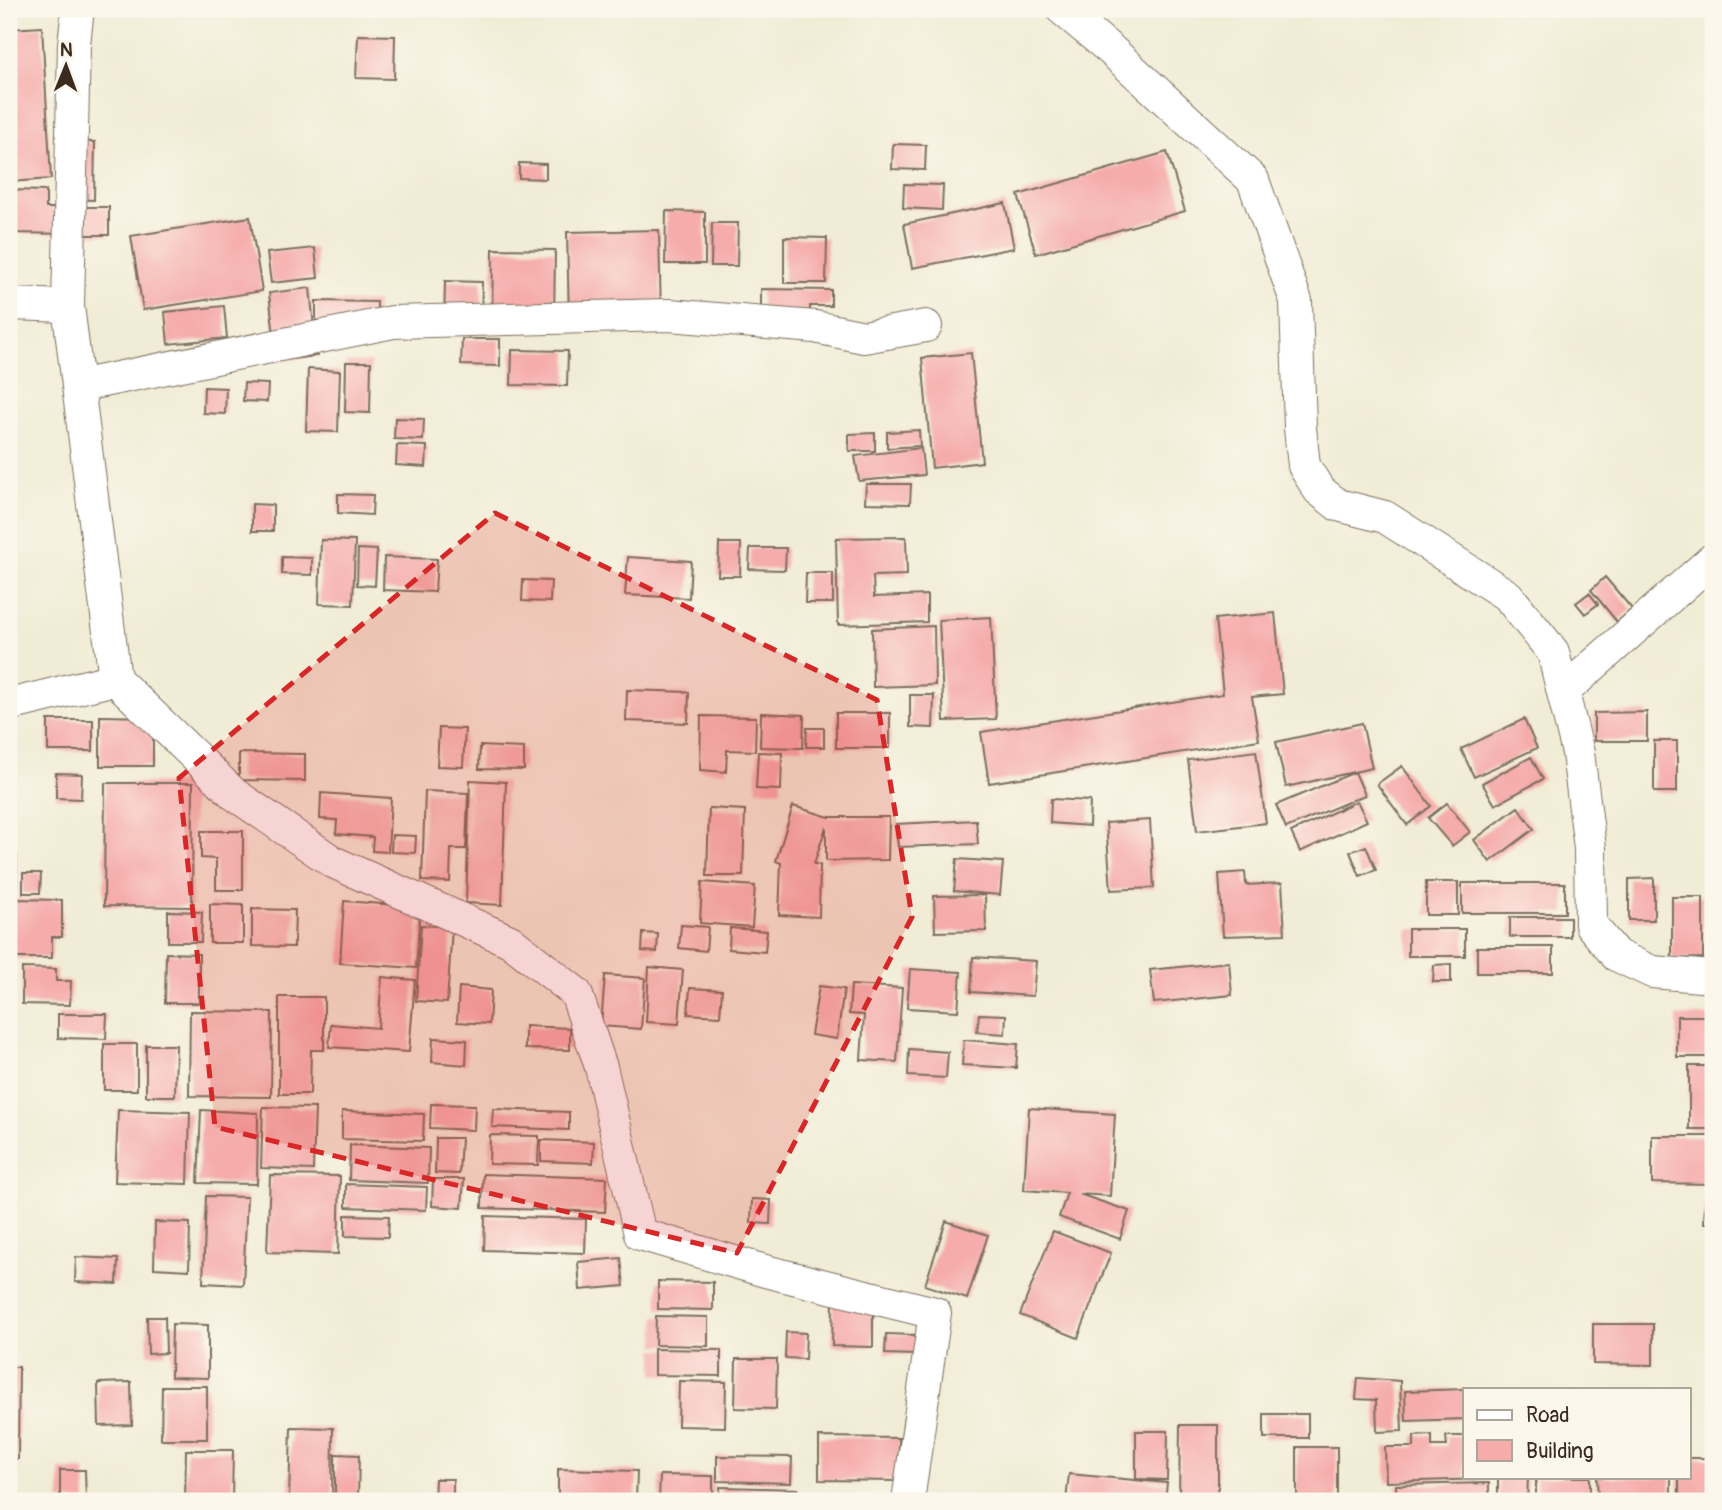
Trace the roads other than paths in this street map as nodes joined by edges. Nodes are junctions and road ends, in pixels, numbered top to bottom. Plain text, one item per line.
1 (78, 9) edge
2 (1062, 9) edge
3 (9, 304) edge
4 (68, 306) junction
5 (926, 326) dead end
6 (78, 386) junction
7 (1713, 559) edge
8 (114, 679) junction
9 (1563, 692) junction
10 (9, 705) edge
11 (1713, 977) edge
12 (908, 1501) edge

1 - 4 street
2 - 9 street
3 - 4 street
4 - 6 street
5 - 6 street
6 - 8 street
7 - 9 street
8 - 10 street
8 - 12 street
9 - 11 street

